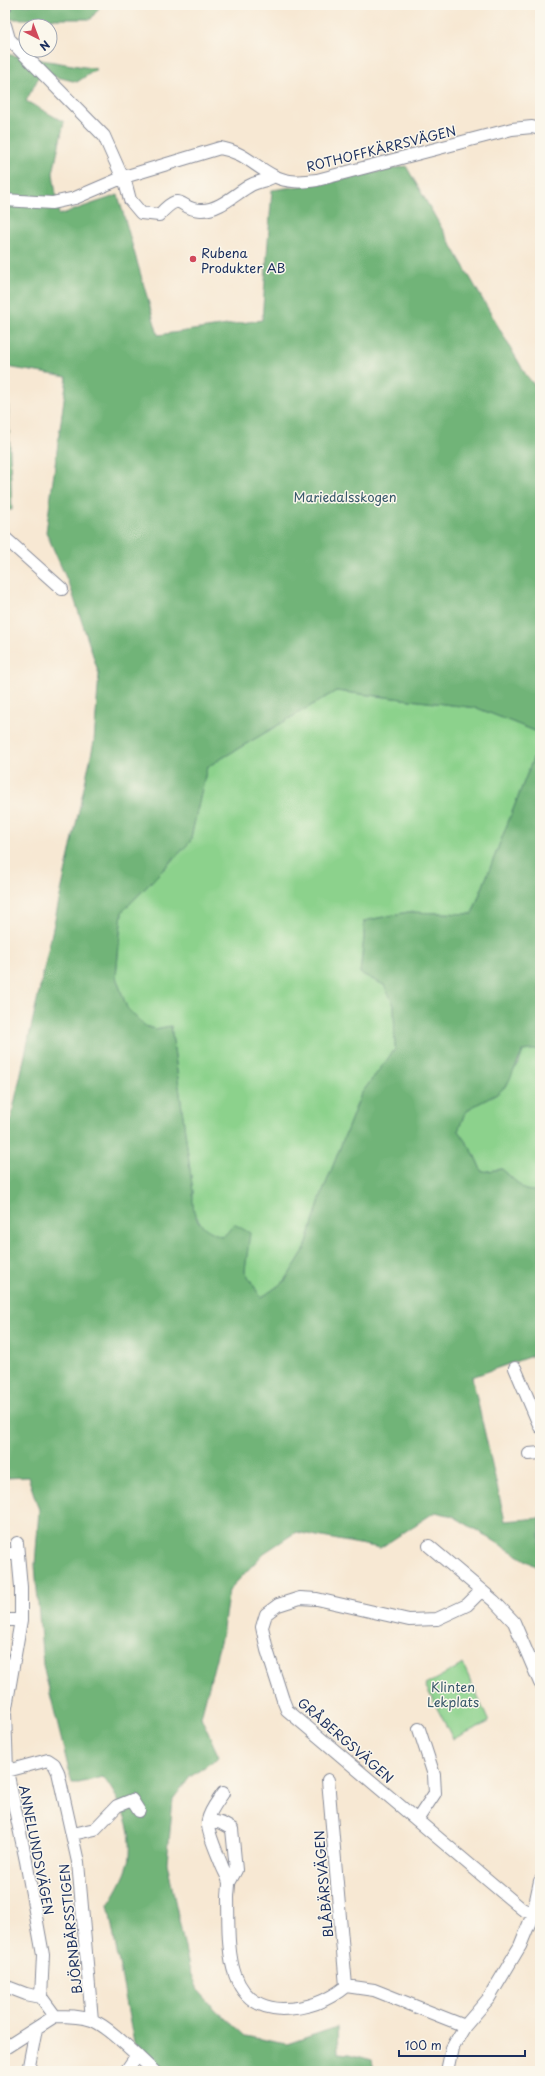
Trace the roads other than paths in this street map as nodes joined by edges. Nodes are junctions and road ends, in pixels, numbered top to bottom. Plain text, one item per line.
1 (5, 25) edge
2 (540, 129) edge
3 (274, 176) junction
4 (124, 177) junction
5 (5, 200) edge
6 (5, 538) edge
7 (62, 589) dead end
8 (514, 1368) dead end
9 (540, 1427) edge
10 (429, 1546) dead end
11 (5, 1554) edge
12 (481, 1591) junction
13 (5, 1620) edge
14 (21, 1620) junction
15 (540, 1683) edge
16 (5, 1713) edge
17 (419, 1729) dead end
18 (7, 1771) junction
19 (328, 1780) dead end
20 (224, 1793) dead end
21 (138, 1811) dead end
22 (208, 1820) junction
23 (417, 1820) junction
24 (73, 1834) junction
25 (540, 1881) edge
26 (229, 1882) junction
27 (533, 1914) junction
28 (5, 1986) edge
29 (346, 1986) junction
30 (41, 1997) junction
31 (55, 2016) junction
32 (92, 2020) junction
33 (465, 2026) junction
34 (36, 2029) junction
35 (5, 2048) edge
36 (137, 2055) junction
37 (28, 2071) edge
38 (126, 2071) edge
39 (154, 2071) edge
40 (447, 2071) edge

1 - 4 street
2 - 3 street, ROTHOFFKÄRRSVÄGEN
3 - 4 street, ROTHOFFKÄRRSVÄGEN
3 - 4 street
4 - 5 street, ROTHOFFKÄRRSVÄGEN
6 - 7 street
8 - 9 street
10 - 12 street
11 - 14 street, ANNELUNDSVÄGEN
12 - 15 street
12 - 23 street, GRÅBERGSVÄGEN
13 - 14 street
14 - 16 street, ANNELUNDSVÄGEN
16 - 18 street, ANNELUNDSVÄGEN
17 - 23 street
18 - 24 street, BJÖRNBÄRSSTIGEN
18 - 30 street, ANNELUNDSVÄGEN
19 - 29 street, BLÅBÄRSVÄGEN
20 - 22 street
21 - 24 street
22 - 26 street
22 - 26 street
23 - 27 street, GRÅBERGSVÄGEN
24 - 32 street, BJÖRNBÄRSSTIGEN
25 - 27 street
26 - 29 street
27 - 33 street
28 - 30 street
29 - 33 street
30 - 31 street
31 - 32 street
31 - 34 street
32 - 36 street
33 - 40 street
34 - 35 street
34 - 37 street
36 - 38 street
36 - 39 street

